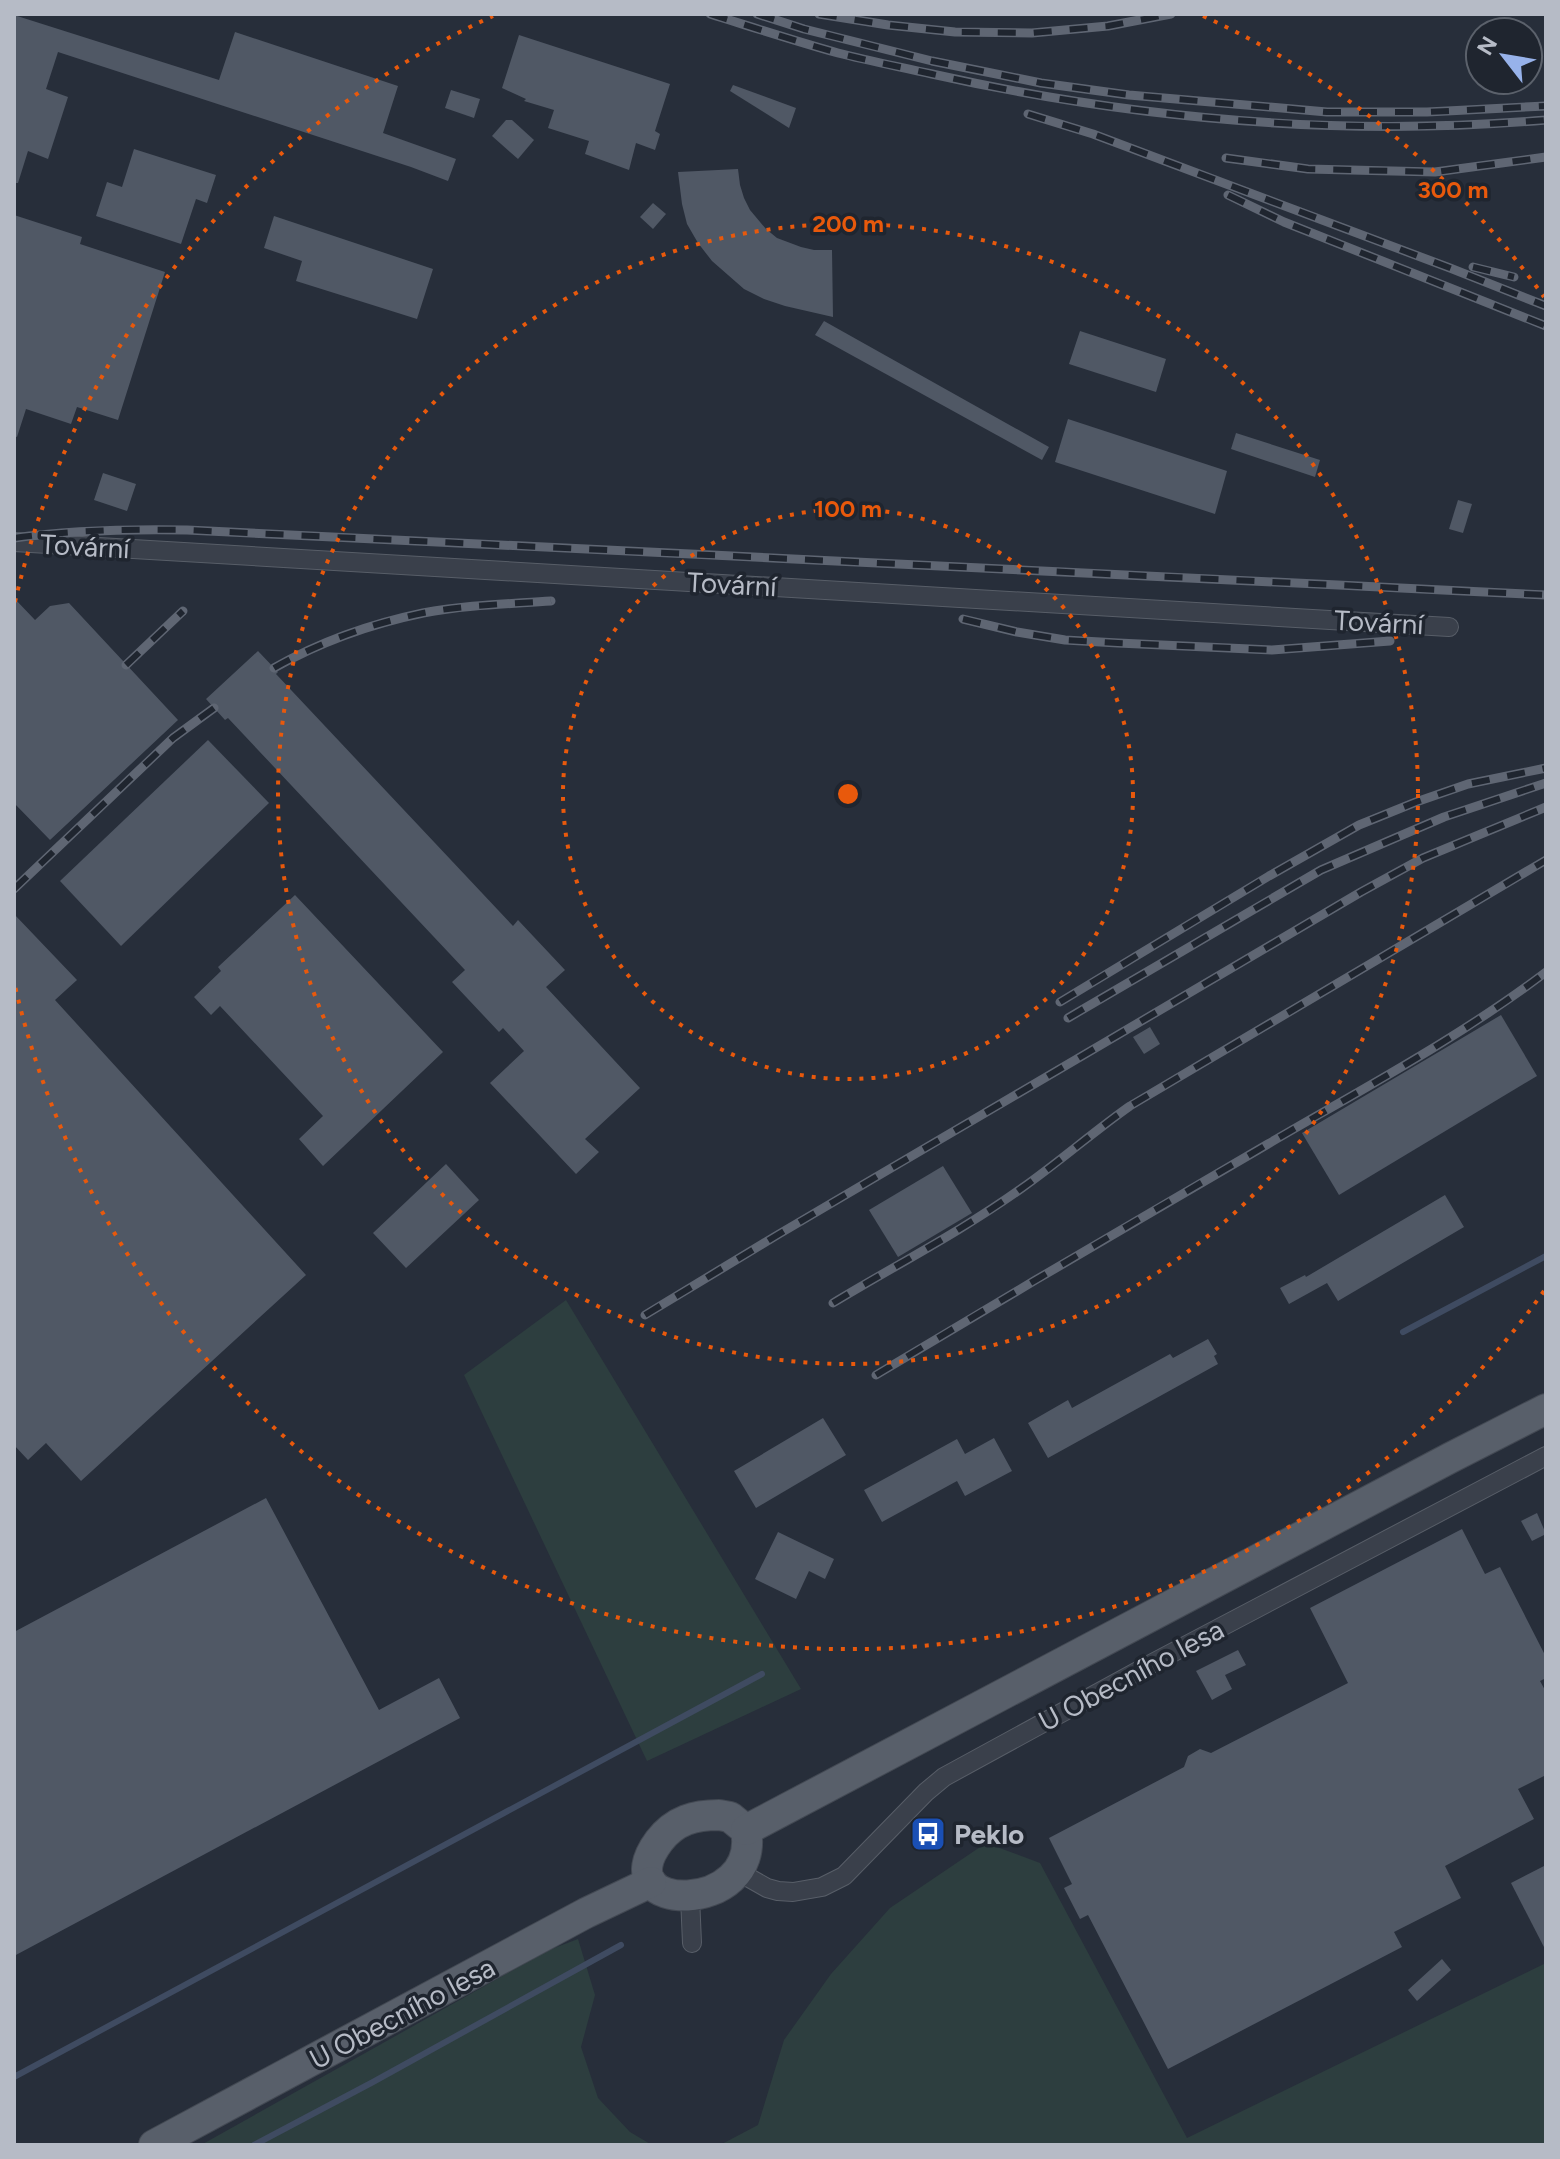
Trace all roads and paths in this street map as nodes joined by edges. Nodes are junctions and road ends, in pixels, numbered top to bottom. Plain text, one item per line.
1 (14, 542) edge
2 (1449, 627) dead end
3 (1546, 1409) edge
4 (1546, 1456) edge
5 (746, 1830) junction
6 (737, 1871) junction
7 (651, 1882) junction
8 (690, 1897) junction
9 (692, 1943) dead end
10 (154, 2145) edge

1 - 2 street, Tovární
3 - 5 main road, U Obecního lesa
4 - 6 street, U Obecního lesa
5 - 6 main road
5 - 7 main road
6 - 8 main road
7 - 8 main road
7 - 10 main road, U Obecního lesa
8 - 9 street

